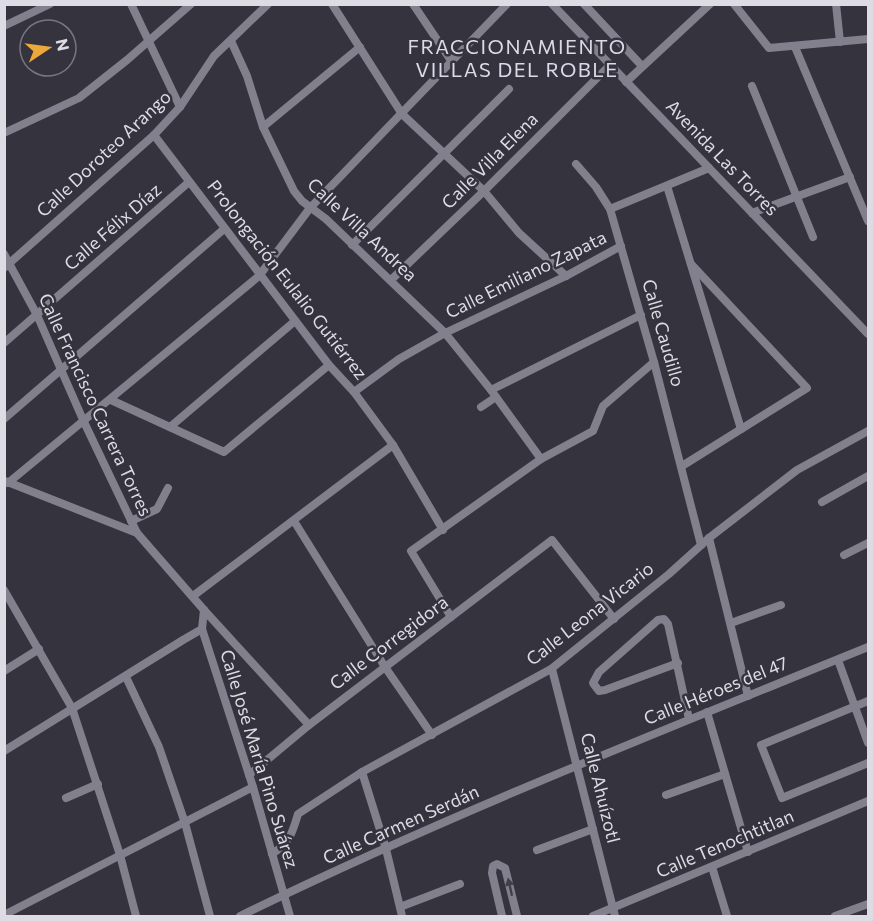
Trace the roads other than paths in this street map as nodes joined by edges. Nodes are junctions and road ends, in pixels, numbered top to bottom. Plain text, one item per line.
1 (50, 4) edge
2 (131, 4) edge
3 (191, 4) edge
4 (268, 4) edge
5 (332, 4) edge
6 (414, 4) edge
7 (507, 4) edge
8 (584, 4) edge
9 (710, 4) edge
10 (734, 4) edge
11 (836, 4) edge
12 (558, 7) edge
13 (4, 26) edge
14 (868, 39) edge
15 (231, 40) junction
16 (148, 41) junction
17 (840, 42) junction
18 (795, 46) junction
19 (360, 47) junction
20 (452, 62) junction
21 (610, 65) junction
22 (642, 66) junction
23 (626, 82) junction
24 (752, 86) dead end
25 (509, 89) dead end
26 (180, 107) junction
27 (402, 114) junction
28 (263, 127) junction
29 (4, 134) edge
30 (154, 135) junction
31 (444, 154) junction
32 (576, 164) dead end
33 (709, 168) junction
34 (850, 177) junction
35 (189, 182) junction
36 (667, 186) junction
37 (484, 191) junction
38 (797, 197) junction
39 (310, 208) junction
40 (610, 209) junction
41 (752, 213) junction
42 (868, 221) edge
43 (224, 229) junction
44 (813, 237) dead end
45 (351, 245) junction
46 (621, 246) junction
47 (4, 254) edge
48 (691, 264) junction
49 (7, 266) edge
50 (260, 276) junction
51 (566, 276) junction
52 (391, 280) junction
53 (37, 315) junction
54 (641, 315) junction
55 (295, 321) junction
56 (446, 333) junction
57 (868, 334) edge
58 (4, 343) edge
59 (654, 362) junction
60 (328, 366) junction
61 (61, 370) junction
62 (354, 392) junction
63 (493, 393) junction
64 (111, 400) junction
65 (481, 407) dead end
66 (4, 418) edge
67 (84, 422) junction
68 (170, 428) junction
69 (741, 429) junction
70 (868, 431) edge
71 (393, 445) junction
72 (540, 459) junction
73 (682, 466) junction
74 (868, 476) edge
75 (6, 482) edge
76 (168, 488) dead end
77 (822, 502) dead end
78 (131, 521) junction
79 (294, 521) junction
80 (443, 530) junction
81 (137, 533) junction
82 (709, 538) junction
83 (868, 543) edge
84 (701, 545) junction
85 (844, 555) dead end
86 (4, 590) edge
87 (193, 596) junction
88 (781, 605) dead end
89 (204, 610) junction
90 (451, 617) junction
91 (614, 619) junction
92 (731, 623) junction
93 (202, 629) junction
94 (868, 647) edge
95 (39, 649) junction
96 (838, 660) junction
97 (678, 663) junction
98 (386, 667) junction
99 (552, 669) junction
100 (4, 671) edge
101 (126, 677) junction
102 (748, 696) junction
103 (868, 701) edge
104 (855, 706) junction
105 (72, 708) junction
106 (707, 712) junction
107 (689, 719) junction
108 (309, 725) junction
109 (432, 735) junction
110 (868, 743) edge
111 (4, 751) edge
112 (868, 763) edge
113 (577, 765) junction
114 (362, 772) junction
115 (725, 774) junction
116 (249, 775) junction
117 (98, 784) junction
118 (253, 787) junction
119 (666, 795) dead end
120 (66, 798) dead end
121 (868, 801) edge
122 (185, 823) junction
123 (593, 829) junction
124 (386, 849) junction
125 (537, 850) dead end
126 (748, 852) junction
127 (272, 854) junction
128 (120, 855) junction
129 (712, 867) junction
130 (459, 884) dead end
131 (284, 895) junction
132 (868, 904) edge
133 (400, 907) junction
134 (614, 912) edge
135 (4, 915) edge
136 (136, 916) edge
137 (210, 916) edge
138 (240, 916) edge
139 (290, 916) edge
140 (402, 916) edge
141 (502, 916) edge
142 (517, 916) edge
143 (593, 916) edge
144 (727, 916) edge
145 (836, 916) edge

1 - 13 street
2 - 16 street
3 - 16 street
4 - 15 street, Calle Doroteo Arango
5 - 19 street
6 - 20 street
7 - 20 street
8 - 22 street
9 - 22 street
10 - 18 street
11 - 17 street
12 - 21 street, Avenida Las Torres
14 - 17 street
15 - 26 street, Calle Doroteo Arango
15 - 28 street, Calle Villa Andrea
16 - 26 street
16 - 29 street
17 - 18 street
18 - 34 street
19 - 27 street
19 - 28 street
20 - 27 street
21 - 23 street, Avenida Las Torres
21 - 37 street, Calle Villa Elena
22 - 23 street
23 - 33 street, Avenida Las Torres
24 - 38 street
25 - 31 street
26 - 30 street, Calle Doroteo Arango
27 - 31 street
27 - 39 street
28 - 39 street, Calle Villa Andrea
30 - 35 street, Prolongación Eulalio Gutiérrez
30 - 49 street, Calle Doroteo Arango
31 - 37 street
31 - 45 street
32 - 40 street, Calle Caudillo
33 - 36 street
33 - 41 street, Avenida Las Torres
34 - 38 street
34 - 42 street
35 - 43 street, Prolongación Eulalio Gutiérrez
35 - 53 street, Calle Félix Díaz
36 - 40 street
36 - 48 street
37 - 51 street
37 - 52 street, Calle Villa Elena
38 - 41 street
38 - 44 street
39 - 45 street, Calle Villa Andrea
39 - 50 street
40 - 46 street, Calle Caudillo
41 - 57 street, Avenida Las Torres
43 - 50 street, Prolongación Eulalio Gutiérrez
43 - 61 street
45 - 52 street, Calle Villa Andrea
46 - 51 street, Calle Emiliano Zapata
46 - 54 street, Calle Caudillo
47 - 49 street, Calle Francisco Carrera Torres
48 - 69 street
48 - 69 street
49 - 53 street, Calle Francisco Carrera Torres
50 - 55 street, Prolongación Eulalio Gutiérrez
50 - 64 street
51 - 56 street, Calle Emiliano Zapata
52 - 56 street, Calle Villa Andrea
53 - 58 street, Calle Félix Díaz
53 - 61 street, Calle Francisco Carrera Torres
54 - 59 street, Calle Caudillo
54 - 63 street
55 - 60 street, Prolongación Eulalio Gutiérrez
55 - 68 street
56 - 62 street, Calle Emiliano Zapata
56 - 63 street, Calle Villa Andrea
59 - 72 street
59 - 73 street, Calle Caudillo
60 - 62 street, Prolongación Eulalio Gutiérrez
60 - 68 street
61 - 66 street
61 - 67 street, Calle Francisco Carrera Torres
62 - 71 street, Prolongación Eulalio Gutiérrez
63 - 65 street
63 - 72 street, Calle Villa Andrea
64 - 67 street
64 - 68 street
67 - 75 street
67 - 78 street, Calle Francisco Carrera Torres
69 - 73 street
70 - 82 street, Calle Leona Vicario
71 - 79 street
71 - 80 street, Prolongación Eulalio Gutiérrez
72 - 80 street
73 - 84 street, Calle Caudillo
74 - 77 street
75 - 81 street
76 - 78 street
78 - 81 street, Calle Francisco Carrera Torres
79 - 87 street
79 - 98 street
80 - 90 street
81 - 87 street, Calle Francisco Carrera Torres
82 - 84 street, Calle Leona Vicario
82 - 92 street
83 - 85 street
84 - 91 street, Calle Leona Vicario
86 - 95 street
87 - 89 street, Calle Francisco Carrera Torres
88 - 92 street
89 - 93 street, Calle José María Pino Suárez
89 - 108 street, Calle Francisco Carrera Torres
90 - 91 street, Calle Corregidora
90 - 98 street, Calle Corregidora
91 - 99 street, Calle Leona Vicario
92 - 102 street
93 - 101 street
93 - 116 street, Calle José María Pino Suárez
94 - 96 street, Calle Héroes del 47
95 - 100 street
95 - 105 street
96 - 102 street, Calle Héroes del 47
96 - 104 street
97 - 97 street
97 - 107 street
98 - 108 street, Calle Corregidora
98 - 109 street
99 - 109 street, Calle Leona Vicario
99 - 113 street, Calle Ahuízotl
101 - 105 street
101 - 122 street
102 - 106 street, Calle Héroes del 47
103 - 104 street
104 - 110 street
104 - 112 street
105 - 111 street
105 - 117 street
106 - 107 street, Calle Héroes del 47
106 - 115 street
107 - 113 street, Calle Héroes del 47
108 - 116 street, Calle Corregidora
109 - 114 street, Calle Leona Vicario
113 - 123 street, Calle Ahuízotl
113 - 124 street, Calle Carmen Serdán
114 - 124 street
114 - 127 street, Calle Leona Vicario
115 - 119 street
115 - 126 street
116 - 118 street, Calle José María Pino Suárez
117 - 120 street
117 - 128 street
118 - 122 street
118 - 127 street, Calle José María Pino Suárez
121 - 126 street, Calle Tenochtitlan
122 - 128 street
122 - 137 street
123 - 125 street
123 - 134 street, Calle Ahuízotl
124 - 131 street, Calle Carmen Serdán
124 - 133 street
126 - 129 street, Calle Tenochtitlan
127 - 131 street, Calle José María Pino Suárez
128 - 135 street
128 - 136 street
129 - 134 street, Calle Tenochtitlan
129 - 144 street
130 - 133 street
131 - 138 street, Calle Carmen Serdán
131 - 139 street, Calle José María Pino Suárez
132 - 145 street
133 - 140 street
134 - 143 street, Calle Tenochtitlan
142 -> 141 street

